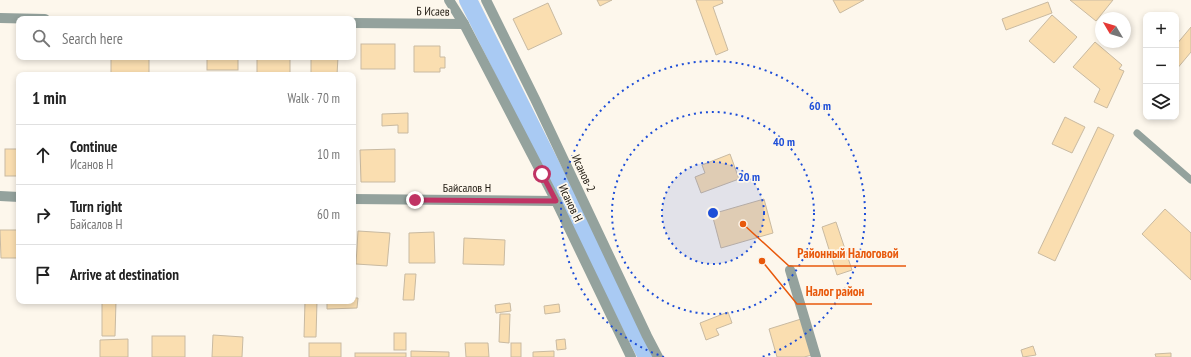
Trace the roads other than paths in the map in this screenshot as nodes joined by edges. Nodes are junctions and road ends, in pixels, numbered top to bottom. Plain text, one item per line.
1 (449, 0) edge
2 (486, 0) edge
3 (0, 18) edge
4 (16, 18) edge
5 (356, 23) edge
6 (464, 24) junction
7 (1137, 133) dead end
8 (1191, 180) edge
9 (0, 196) edge
10 (16, 197) edge
11 (356, 199) edge
12 (556, 201) junction
13 (790, 270) dead end
14 (631, 357) edge
15 (658, 357) edge
16 (816, 357) edge

1 - 6 street, Исанов Н
2 - 15 street, Исанов-2
3 - 4 street
5 - 6 street, Б Исаев
6 - 12 street, Исанов Н
7 - 8 lane
9 - 10 street
11 - 12 street, Байсалов Н
12 - 14 street, Исанов Н
13 - 16 street

